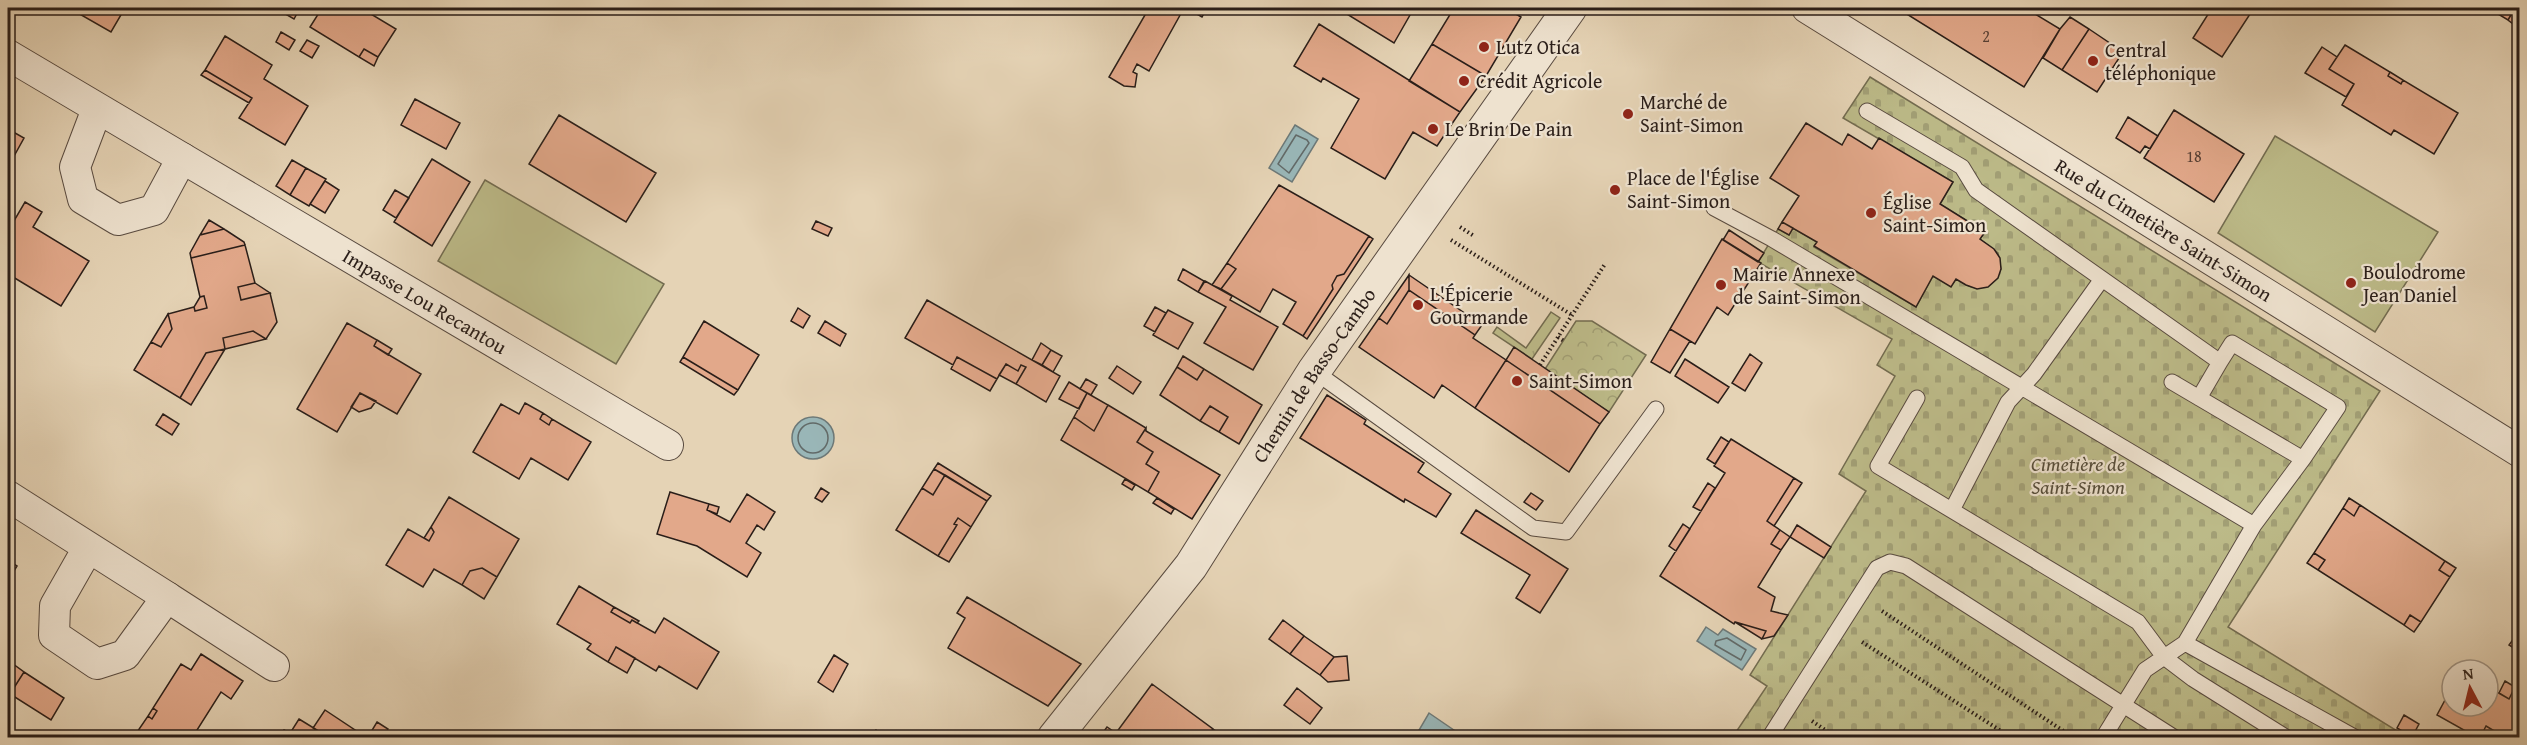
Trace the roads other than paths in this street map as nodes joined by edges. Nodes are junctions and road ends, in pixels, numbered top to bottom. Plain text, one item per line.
1 (1808, 8) edge
2 (1562, 10) edge
3 (8, 55) edge
4 (97, 109) junction
5 (1867, 111) dead end
6 (182, 158) junction
7 (1714, 208) dead end
8 (2102, 279) junction
9 (2220, 362) junction
10 (1314, 370) junction
11 (2172, 382) dead end
12 (2021, 386) junction
13 (1917, 398) dead end
14 (2199, 398) junction
15 (1656, 409) dead end
16 (668, 446) dead end
17 (2520, 452) edge
18 (2303, 459) junction
19 (8, 496) edge
20 (1952, 510) junction
21 (2254, 525) junction
22 (88, 548) junction
23 (167, 597) junction
24 (2185, 643) junction
25 (2164, 657) junction
26 (274, 666) dead end
27 (2124, 704) junction
28 (1054, 738) edge
29 (1769, 738) edge
30 (2103, 738) edge
31 (2175, 738) edge
32 (2286, 738) edge
33 (2356, 738) edge

1 - 17 street, Rue du Cimetière Saint-Simon
2 - 10 street, Chemin de Basso-Cambo
3 - 4 street, Impasse Lou Recantou
4 - 6 street, Impasse Lou Recantou
4 - 6 street
5 - 8 lane
6 - 16 street, Impasse Lou Recantou
7 - 12 lane
8 - 9 lane
8 - 12 lane
9 - 14 lane
9 - 18 lane
10 - 15 lane
10 - 28 street, Chemin de Basso-Cambo
11 - 14 lane
12 - 20 lane
12 - 21 lane
13 - 20 lane
14 - 18 lane
18 - 21 lane
19 - 22 street
20 - 25 lane
21 - 24 lane
22 - 23 street
22 - 23 street
23 - 26 street
24 - 25 lane
24 - 33 lane
25 - 27 lane
25 - 32 lane
27 - 29 lane
27 - 30 lane
27 - 31 lane

